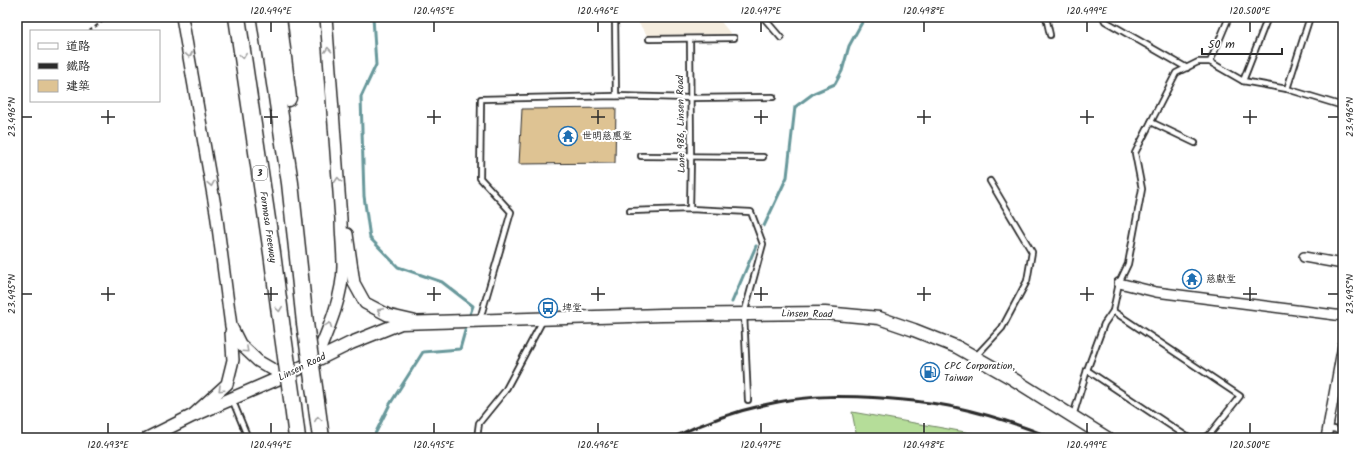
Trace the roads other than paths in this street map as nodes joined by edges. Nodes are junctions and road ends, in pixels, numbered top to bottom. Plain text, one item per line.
1 (182, 17) edge
2 (237, 17) edge
3 (265, 17) edge
4 (278, 17) edge
5 (326, 17) edge
6 (615, 17) edge
7 (763, 17) edge
8 (1046, 17) edge
9 (1103, 17) edge
10 (1229, 17) edge
11 (1268, 17) edge
12 (1310, 17) edge
13 (1050, 34) dead end
14 (734, 38) dead end
15 (781, 38) dead end
16 (649, 39) dead end
17 (690, 39) junction
18 (1210, 62) junction
19 (1187, 68) junction
20 (1243, 81) junction
21 (1287, 89) junction
22 (616, 96) junction
23 (773, 97) dead end
24 (690, 98) junction
25 (1343, 106) edge
26 (1151, 122) junction
27 (1195, 143) dead end
28 (641, 156) dead end
29 (691, 157) junction
30 (763, 157) dead end
31 (990, 181) dead end
32 (690, 210) junction
33 (630, 211) dead end
34 (341, 219) junction
35 (298, 245) junction
36 (1304, 257) dead end
37 (1343, 264) edge
38 (1120, 283) junction
39 (1113, 311) junction
40 (744, 314) junction
41 (1343, 316) edge
42 (543, 319) junction
43 (477, 321) junction
44 (417, 322) junction
45 (231, 326) junction
46 (1343, 345) edge
47 (975, 357) junction
48 (315, 361) junction
49 (1087, 370) junction
50 (284, 376) junction
51 (1338, 390) edge
52 (232, 399) junction
53 (748, 400) dead end
54 (192, 416) junction
55 (1073, 416) junction
56 (1328, 428) junction
57 (1343, 431) edge
58 (148, 438) edge
59 (248, 438) edge
60 (297, 438) edge
61 (321, 438) edge
62 (477, 438) edge
63 (1107, 438) edge
64 (1188, 438) edge
65 (1205, 438) edge
66 (1326, 438) edge

1 -> 45 street
2 -> 60 highway, Formosa Freeway / 3, bridge
3 - 35 highway
4 - 35 highway
34 -> 5 street
6 - 22 lane
7 - 15 lane
8 - 13 lane
9 - 19 lane
10 - 18 lane
11 - 20 lane
12 - 21 lane
14 - 17 lane
16 - 17 lane
17 - 24 lane, Lane 986, Linsen Road
18 - 19 lane
18 - 20 lane
19 - 26 lane
20 - 21 lane
21 - 25 lane
22 - 24 lane
22 - 43 lane
23 - 24 lane
24 - 29 lane, Lane 986, Linsen Road
26 - 27 lane
26 - 38 lane
28 - 29 lane
29 - 30 lane
29 - 32 lane, Lane 986, Linsen Road
31 - 47 lane
32 - 33 lane
32 - 40 lane
44 -> 34 street
48 -> 34 street
61 -> 35 highway, bridge
36 - 37 street
38 - 39 lane
38 - 41 street
39 - 49 lane
39 - 65 lane
40 - 42 main road, Linsen Road
40 - 47 main road, Linsen Road
40 - 53 lane
42 - 43 main road, Linsen Road
42 - 62 lane
43 - 44 main road, Linsen Road
44 - 48 main road, Linsen Road
45 -> 50 street
45 -> 54 street
46 - 51 street
47 - 55 main road, Linsen Road
48 - 50 main road, Linsen Road
49 - 55 lane
49 - 64 lane
50 - 52 main road, Linsen Road
51 - 56 street
52 - 54 main road, Linsen Road
52 - 59 lane
54 - 58 main road, Linsen Road
55 - 63 main road, Linsen Road
56 - 57 lane
56 - 66 street

